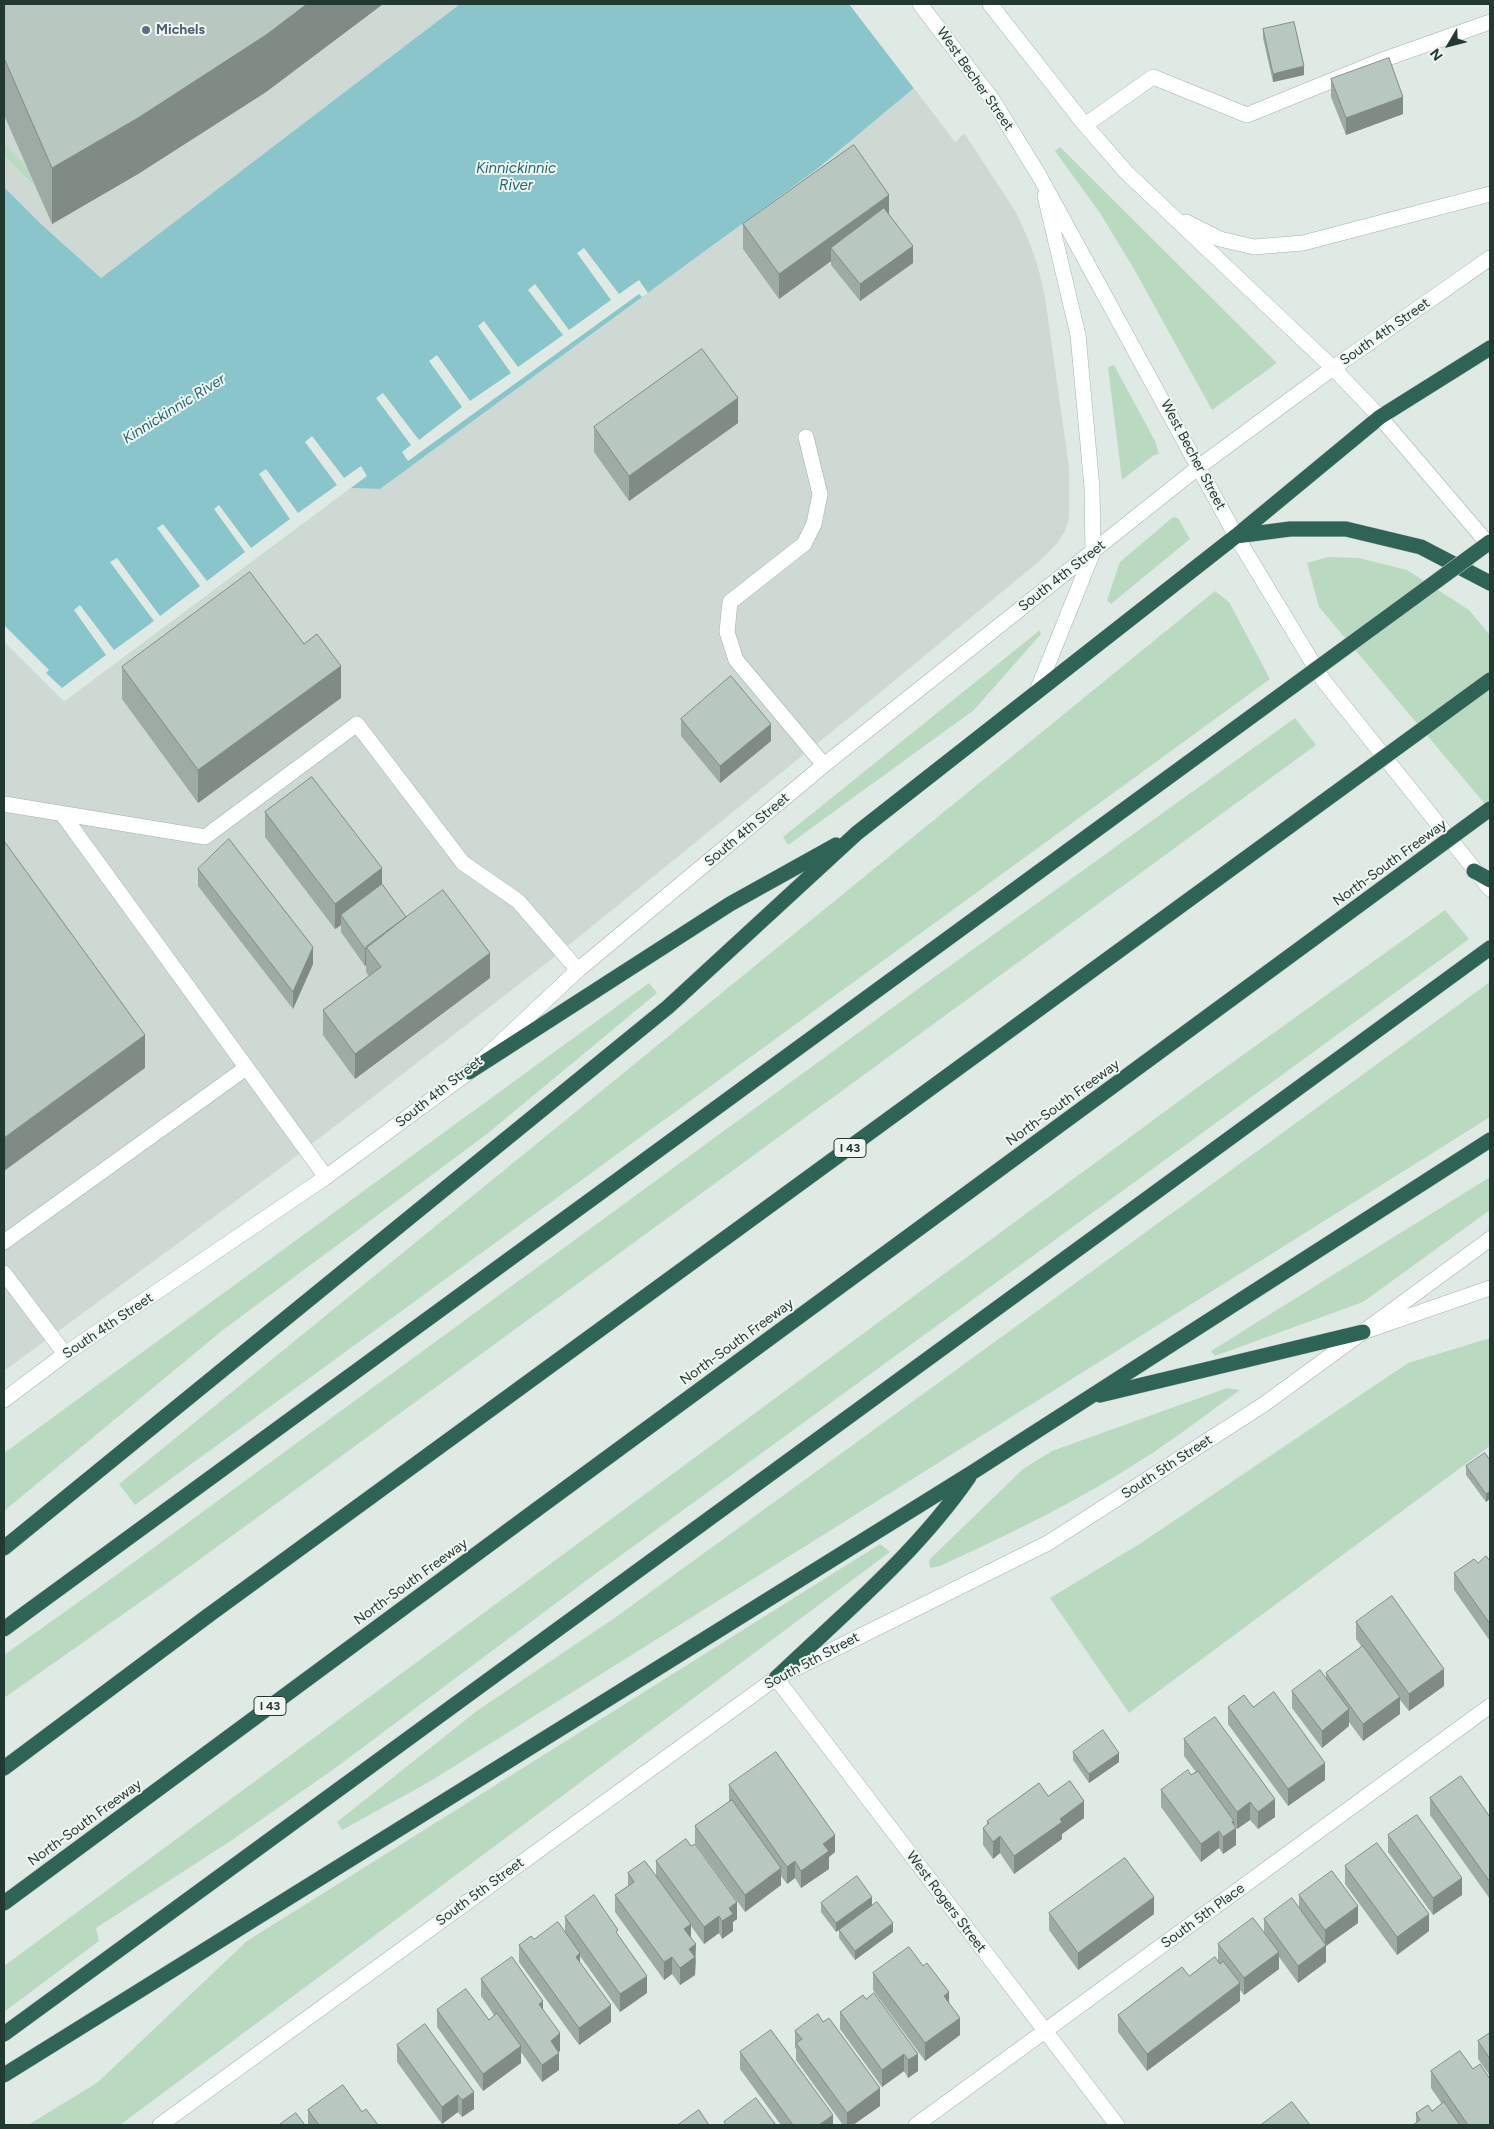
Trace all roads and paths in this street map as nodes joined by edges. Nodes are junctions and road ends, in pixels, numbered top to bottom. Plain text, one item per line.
1 (920, 4) edge
2 (990, 4) edge
3 (1490, 22) edge
4 (1084, 125) junction
5 (1040, 177) junction
6 (1490, 194) edge
7 (1171, 215) junction
8 (1490, 258) edge
9 (1490, 348) edge
10 (1333, 368) junction
11 (1380, 417) junction
12 (806, 437) dead end
13 (1200, 466) junction
14 (1236, 536) junction
15 (1490, 542) edge
16 (1490, 546) edge
17 (1093, 552) junction
18 (1490, 583) edge
19 (1490, 680) edge
20 (1037, 691) junction
21 (824, 765) junction
22 (4, 804) edge
23 (1490, 809) edge
24 (63, 815) junction
25 (857, 834) junction
26 (1474, 871) junction
27 (1490, 880) edge
28 (1490, 889) edge
29 (1490, 948) edge
30 (578, 970) junction
31 (246, 1068) junction
32 (469, 1072) junction
33 (1490, 1140) edge
34 (326, 1177) junction
35 (1490, 1239) edge
36 (4, 1242) edge
37 (4, 1273) edge
38 (1490, 1288) edge
39 (1363, 1332) junction
40 (65, 1354) junction
41 (1089, 1398) junction
42 (4, 1400) edge
43 (973, 1472) junction
44 (7, 1545) edge
45 (4, 1629) edge
46 (776, 1678) junction
47 (1490, 1706) edge
48 (4, 1768) edge
49 (4, 1903) edge
50 (1045, 2031) junction
51 (4, 2034) edge
52 (4, 2075) edge
53 (160, 2125) edge
54 (916, 2125) edge
55 (1117, 2125) edge

1 - 5 street, West Becher Street
2 - 4 street
3 - 4 street
4 - 7 street
5 - 13 street, West Becher Street
5 - 17 street
6 - 7 street
7 - 10 street
8 - 10 street, South 4th Street
9 - 11 highway
10 - 11 street
10 - 13 street, South 4th Street
11 - 14 highway
11 - 16 street
12 - 21 street
13 - 14 street, West Becher Street
13 - 17 street, South 4th Street
14 - 18 highway
14 - 20 highway
14 - 26 street, West Becher Street
15 - 45 highway, bridge
17 - 20 street
17 - 21 street, South 4th Street
19 - 48 highway, I 43, bridge
20 - 25 highway
21 - 30 street, South 4th Street
22 - 24 street
23 - 49 highway, North-South Freeway / I 43, bridge
24 - 30 street
24 - 31 street
25 - 32 highway
25 - 44 highway
26 - 27 highway
26 - 28 street, West Becher Street
29 - 51 highway
30 - 32 street, South 4th Street
31 - 34 street
31 - 36 street
32 - 34 street, South 4th Street
33 - 41 highway
34 - 40 street, South 4th Street
35 - 39 street, South 5th Street
37 - 40 street
38 - 39 street
39 - 41 highway
39 - 46 street, South 5th Street
40 - 42 street, South 4th Street
41 - 43 highway
43 - 46 highway
43 - 52 highway
46 - 50 street, West Rogers Street
46 - 53 street, South 5th Street
47 - 50 street, South 5th Place
50 - 54 street, South 5th Place
50 - 55 street, West Rogers Street

